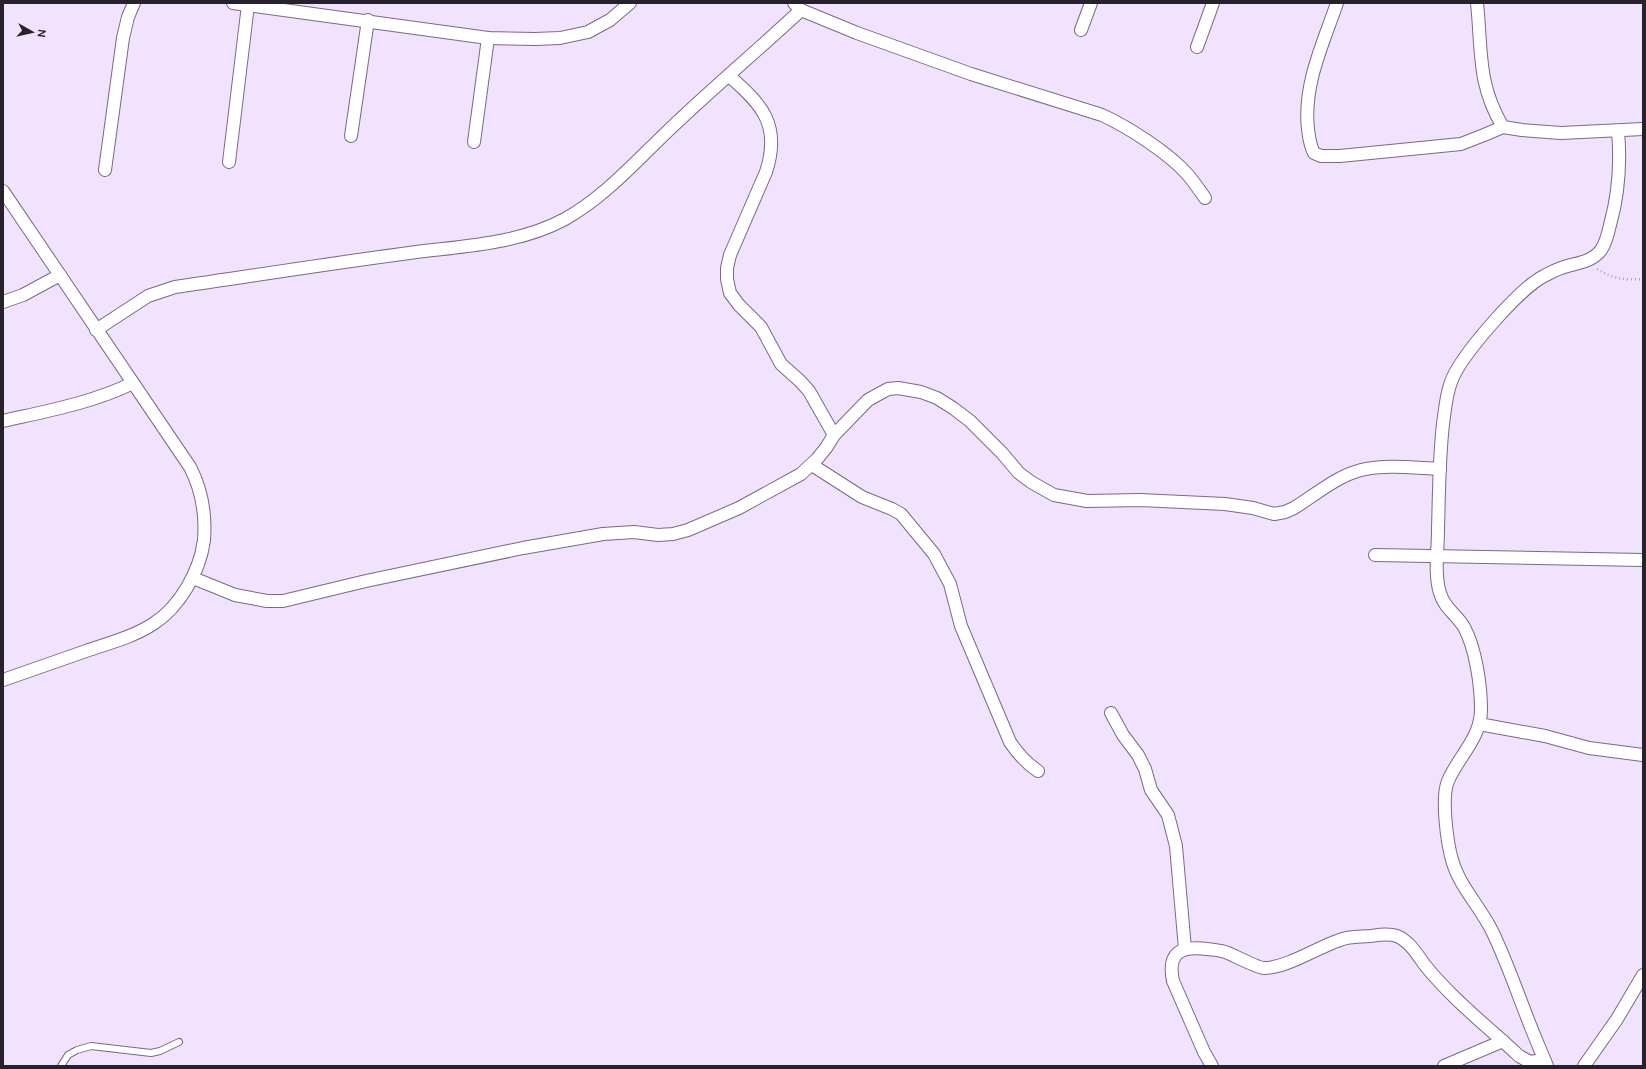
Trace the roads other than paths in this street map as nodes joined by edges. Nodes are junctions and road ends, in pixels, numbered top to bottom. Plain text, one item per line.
1 (134, 3) edge
2 (233, 3) edge
3 (630, 3) edge
4 (1091, 3) edge
5 (1213, 3) edge
6 (1337, 3) edge
7 (1478, 3) edge
8 (248, 5) junction
9 (797, 6) edge
10 (368, 20) junction
11 (1081, 30) dead end
12 (488, 38) junction
13 (1197, 48) dead end
14 (729, 76) junction
15 (1503, 126) junction
16 (1643, 129) edge
17 (1618, 131) junction
18 (351, 136) dead end
19 (474, 142) dead end
20 (229, 162) dead end
21 (105, 170) dead end
22 (3, 191) edge
23 (1205, 198) dead end
24 (60, 275) junction
25 (3, 302) edge
26 (96, 330) junction
27 (133, 383) junction
28 (3, 421) edge
29 (834, 435) junction
30 (812, 465) junction
31 (1440, 469) junction
32 (1375, 556) dead end
33 (1437, 557) junction
34 (1643, 560) edge
35 (193, 578) junction
36 (3, 680) edge
37 (1112, 713) dead end
38 (1479, 724) junction
39 (1643, 754) edge
40 (1038, 771) dead end
41 (1185, 949) junction
42 (1643, 975) edge
43 (1503, 1041) junction
44 (179, 1042) dead end
45 (1545, 1063) edge
46 (61, 1066) edge
47 (1212, 1066) edge
48 (1444, 1066) edge
49 (1584, 1066) edge

1 - 21 street
2 - 8 street
3 - 12 street
4 - 11 street
5 - 13 street
6 - 15 street
7 - 15 street
8 - 10 street
8 - 20 street
9 - 14 street
9 - 23 street
10 - 12 street
10 - 18 street
12 - 19 street
14 - 26 street
14 - 29 street
15 - 17 street
16 - 17 street
17 - 31 street
22 - 24 street
24 - 25 street
24 - 26 street
26 - 27 street
27 - 28 street
27 - 35 street
29 - 30 street
29 - 31 street
30 - 35 street
30 - 40 street
31 - 33 street
32 - 33 street
33 - 34 street
33 - 38 street
35 - 36 street
37 - 41 street
38 - 39 street
38 - 45 street
41 - 43 street
41 - 47 street
42 - 49 street
43 - 45 street
43 - 48 street
44 - 46 lane

